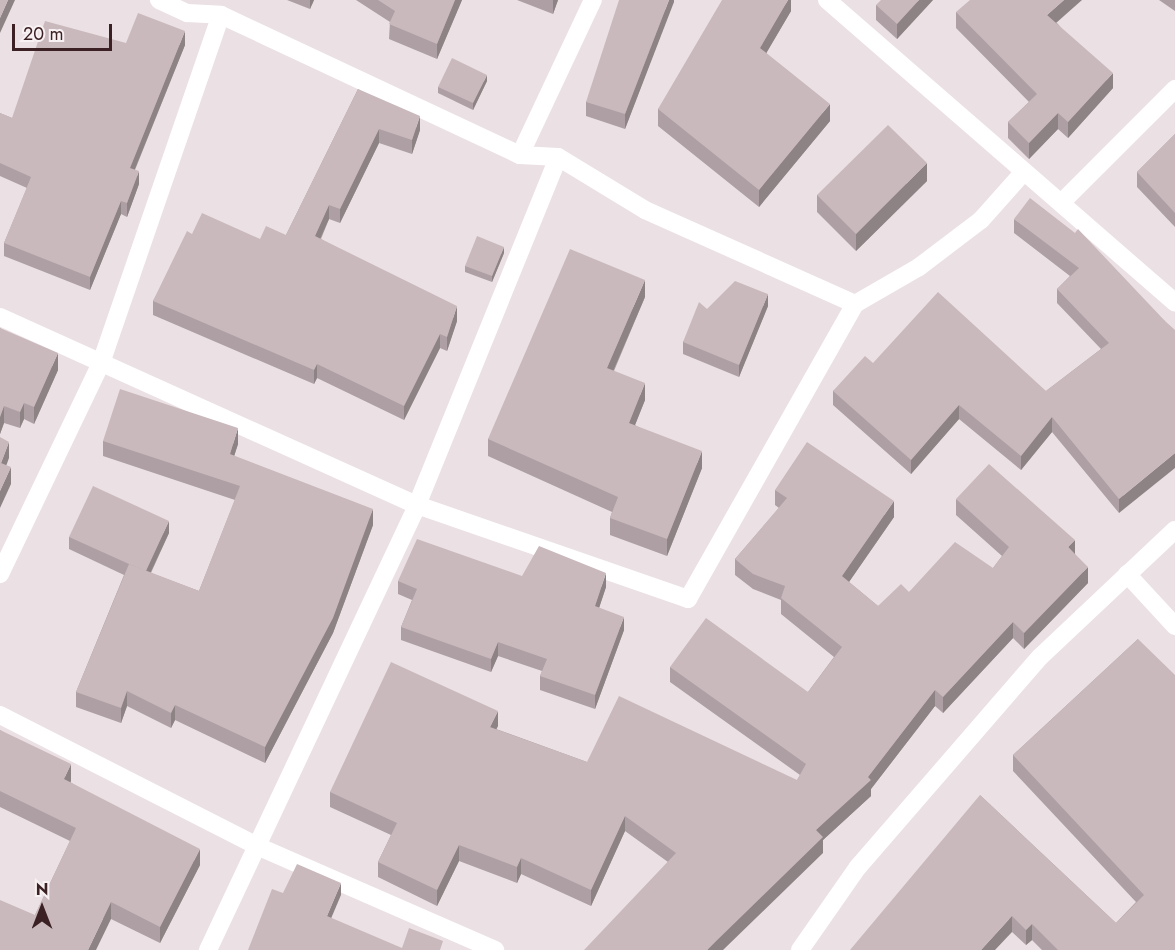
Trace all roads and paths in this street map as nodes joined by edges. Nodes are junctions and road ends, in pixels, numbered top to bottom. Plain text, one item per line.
1 (159, 0) edge
2 (593, 0) edge
3 (827, 0) edge
4 (190, 7) edge
5 (221, 15) junction
6 (1175, 89) edge
7 (520, 154) junction
8 (558, 157) junction
9 (1021, 174) junction
10 (1062, 202) junction
11 (1175, 303) edge
12 (855, 304) junction
13 (0, 317) edge
14 (101, 363) junction
15 (417, 505) junction
16 (1175, 531) edge
17 (0, 574) edge
18 (1127, 574) junction
19 (1175, 626) edge
20 (0, 715) edge
21 (257, 846) junction
22 (208, 950) edge
23 (495, 950) edge
24 (800, 950) edge

1 - 4 street
2 - 7 street
3 - 9 street
4 - 5 street
5 - 7 street
5 - 14 street
6 - 10 street
7 - 8 street
8 - 12 street
8 - 15 street
9 - 10 street
9 - 12 street
10 - 11 street
12 - 15 street
13 - 14 street
14 - 15 street
14 - 17 street
15 - 21 street
16 - 18 street
18 - 19 street
18 - 24 street
20 - 21 street
21 - 22 street
21 - 23 street

